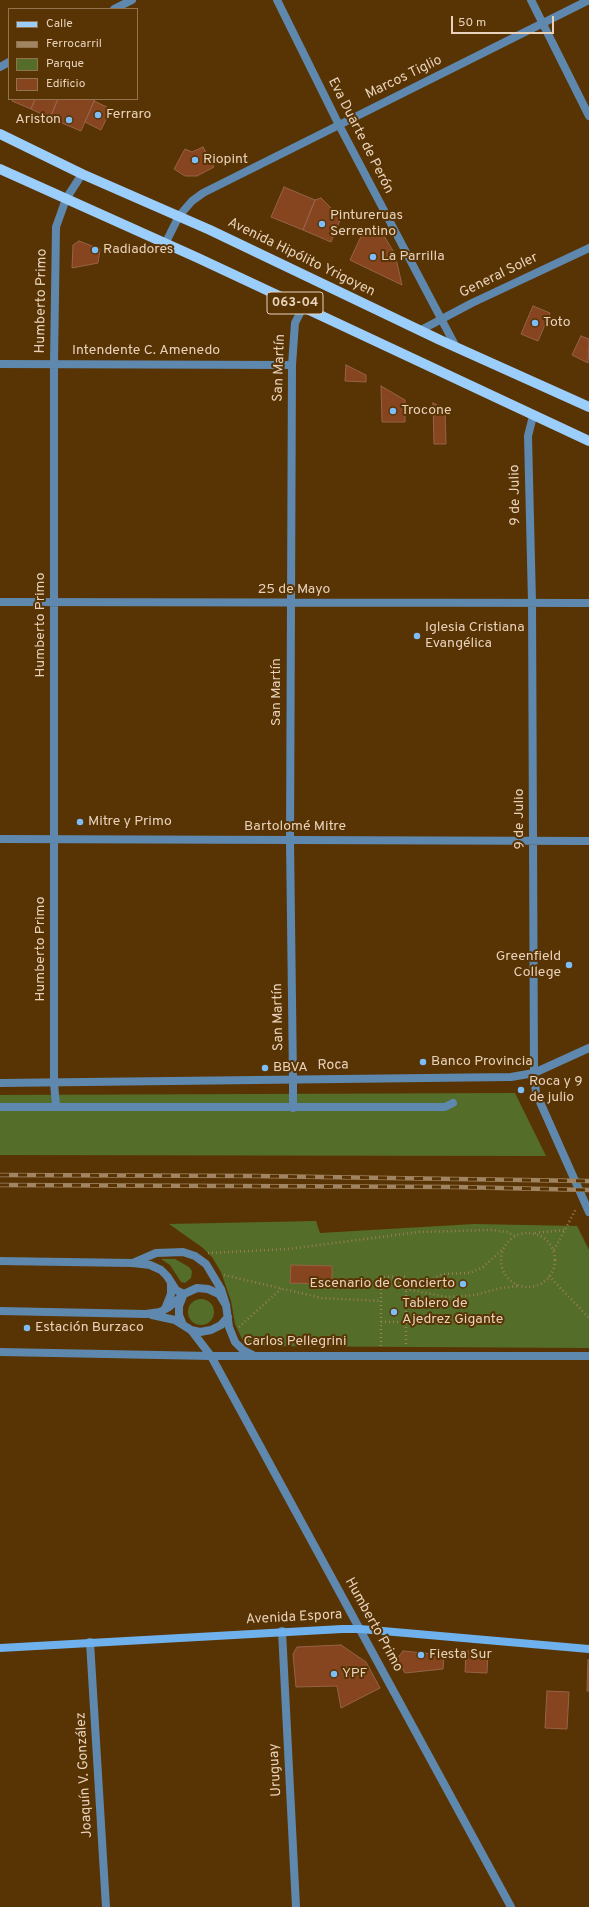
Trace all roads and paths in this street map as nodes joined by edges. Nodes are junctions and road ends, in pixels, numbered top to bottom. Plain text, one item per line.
1 (132, 0) edge
2 (277, 0) edge
3 (531, 0) edge
4 (589, 0) edge
5 (116, 8) edge
6 (543, 24) junction
7 (589, 116) edge
8 (338, 125) junction
9 (0, 134) edge
10 (0, 169) edge
11 (82, 174) junction
12 (66, 199) junction
13 (179, 216) junction
14 (165, 244) junction
15 (589, 248) edge
16 (303, 307) junction
17 (442, 319) junction
18 (421, 330) junction
19 (456, 347) junction
20 (54, 363) junction
21 (0, 364) edge
22 (292, 365) junction
23 (589, 407) edge
24 (533, 416) junction
25 (589, 441) edge
26 (0, 602) edge
27 (54, 602) junction
28 (532, 602) junction
29 (291, 603) junction
30 (589, 603) edge
31 (0, 838) edge
32 (54, 838) junction
33 (290, 840) junction
34 (533, 841) junction
35 (589, 841) edge
36 (589, 1048) edge
37 (534, 1073) junction
38 (293, 1080) junction
39 (0, 1083) edge
40 (54, 1083) junction
41 (453, 1104) dead end
42 (56, 1106) junction
43 (0, 1107) edge
44 (293, 1108) junction
45 (582, 1198) junction
46 (589, 1212) edge
47 (565, 1230) junction
48 (534, 1233) junction
49 (515, 1236) junction
50 (504, 1247) junction
51 (553, 1251) junction
52 (200, 1260) junction
53 (0, 1261) edge
54 (133, 1263) junction
55 (212, 1273) junction
56 (549, 1276) junction
57 (406, 1284) junction
58 (171, 1285) junction
59 (522, 1286) junction
60 (282, 1289) junction
61 (406, 1290) junction
62 (184, 1294) junction
63 (381, 1301) junction
64 (226, 1305) junction
65 (165, 1309) junction
66 (0, 1311) edge
67 (146, 1314) junction
68 (228, 1317) junction
69 (589, 1318) edge
70 (381, 1322) junction
71 (406, 1322) junction
72 (183, 1325) junction
73 (191, 1330) junction
74 (232, 1334) junction
75 (0, 1352) edge
76 (253, 1355) junction
77 (211, 1356) junction
78 (382, 1356) junction
79 (406, 1356) junction
80 (589, 1356) edge
81 (360, 1629) junction
82 (282, 1631) junction
83 (90, 1642) junction
84 (0, 1648) edge
85 (589, 1649) edge
86 (106, 1907) edge
87 (296, 1907) edge
88 (510, 1907) edge

1 - 5 street
2 - 8 street, Eva Duarte de Perón
3 - 6 street
4 - 6 street, Marcos Tiglio
6 - 7 street
6 - 8 street, Marcos Tiglio
8 - 13 street, Marcos Tiglio
8 - 17 street, Eva Duarte de Perón
9 - 11 main road, Avenida Hipólito Yrigoyen / 063-04
10 - 12 main road, 063-04
11 - 12 street, Humberto Primo
11 - 13 main road, Avenida Hipólito Yrigoyen / 063-04
12 - 14 main road, 063-04
12 - 20 street, Humberto Primo
13 - 14 street, Marcos Tiglio
13 - 18 main road, Avenida Hipólito Yrigoyen / 063-04
14 - 16 main road, 063-04
15 - 17 street, General Soler
16 - 22 street, San Martín
16 - 24 main road, 063-04
17 - 18 street, General Soler
17 - 19 street, Eva Duarte de Perón
18 - 19 main road, Avenida Hipólito Yrigoyen / 063-04
19 - 23 main road, Avenida Hipólito Yrigoyen / 063-04
20 - 21 street, Intendente C. Amenedo
20 - 22 street, Intendente C. Amenedo
20 - 27 street, Humberto Primo
22 - 29 street, San Martín
24 - 25 main road, 063-04
24 - 28 street, 9 de Julio
26 - 27 street, 25 de Mayo
27 - 29 street, 25 de Mayo
27 - 32 street, Humberto Primo
28 - 29 street, 25 de Mayo
28 - 30 street, 25 de Mayo
28 - 34 street, 9 de Julio
29 - 33 street, San Martín
31 - 32 street, Bartolomé Mitre
32 - 33 street, Bartolomé Mitre
32 - 40 street, Humberto Primo
33 - 34 street, Bartolomé Mitre
33 - 38 street, San Martín
34 - 35 street, Bartolomé Mitre
34 - 37 street, 9 de Julio
36 - 37 street, Roca
37 - 38 street, Roca
37 - 45 street, 9 de Julio
38 - 40 street, Roca
38 - 44 street, San Martín
39 - 40 street, Roca
40 - 42 street, Humberto Primo
41 - 44 street
42 - 43 street
42 - 44 street
45 - 46 street, 9 de Julio
45 - 47 path
47 - 48 path
47 - 51 path
48 - 49 path
48 - 51 path
49 - 50 path
49 - 52 path
50 - 57 path
50 - 59 path
51 - 56 path
52 - 54 street
52 - 55 street
53 - 54 street
54 - 58 street
55 - 60 path
55 - 64 street
56 - 59 path
56 - 69 path
57 - 61 path
57 - 63 path
58 - 62 street
58 - 65 street
59 - 61 path
60 - 63 path
60 - 74 path
61 - 71 path
62 - 64 street
62 - 65 street
62 - 72 street
63 - 70 path
64 - 68 street
65 - 67 street
66 - 67 street
67 - 72 street
68 - 73 street
68 - 74 street
70 - 71 path
70 - 78 path
71 - 79 path
72 - 73 street
73 - 77 street, Humberto Primo
74 - 76 street
75 - 77 street, Carlos Pellegrini
76 - 77 street, Carlos Pellegrini
76 - 78 street, Carlos Pellegrini
77 - 81 street, Humberto Primo
78 - 79 street, Carlos Pellegrini
79 - 80 street, Carlos Pellegrini
81 - 82 main road, Avenida Espora
81 - 85 main road, Avenida Espora
81 - 88 street, Humberto Primo
82 - 83 main road, Avenida Espora
82 - 87 street, Uruguay
83 - 84 main road, Avenida Espora
83 - 86 street, Joaquín V. González

